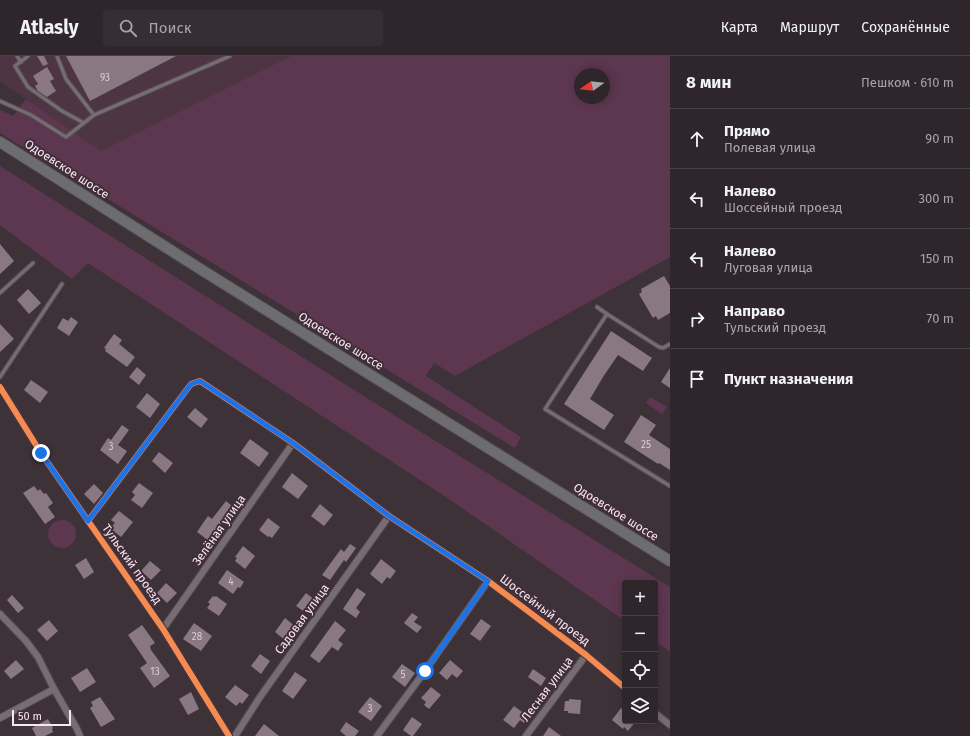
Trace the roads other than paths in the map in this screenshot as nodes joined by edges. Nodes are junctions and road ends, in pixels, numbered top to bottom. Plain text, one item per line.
1 (17, 56) edge
2 (28, 56) edge
3 (57, 56) edge
4 (230, 56) edge
5 (21, 62) junction
6 (0, 101) edge
7 (94, 115) junction
8 (84, 123) junction
9 (0, 142) edge
10 (33, 263) dead end
11 (62, 284) dead end
12 (0, 293) edge
13 (597, 308) dead end
14 (607, 314) junction
15 (670, 344) edge
16 (0, 377) edge
17 (0, 387) edge
18 (293, 443) junction
19 (670, 486) edge
20 (389, 516) junction
21 (88, 521) junction
22 (670, 561) edge
23 (488, 581) junction
24 (0, 614) edge
25 (163, 630) junction
26 (586, 655) junction
27 (622, 685) edge
28 (54, 689) junction
29 (658, 715) edge
30 (0, 718) edge
31 (670, 725) edge
32 (80, 736) edge
33 (229, 736) edge
34 (235, 736) edge
35 (377, 736) edge
36 (526, 736) edge

1 - 5 lane
2 - 5 lane
3 - 7 lane
4 - 7 lane
5 - 8 lane
6 - 8 lane
7 - 8 lane
9 - 22 main road, Одоевское шоссе
10 - 12 lane
11 - 16 lane
13 - 14 lane
14 - 15 lane
14 - 19 lane
17 - 21 street, Тульский проезд
18 - 20 street, Шоссейный проезд
18 - 21 street, Шоссейный проезд
18 - 25 street, Зелёная улица
20 - 23 street, Шоссейный проезд
20 - 34 street, Садовая улица
21 - 25 street, Тульский проезд
23 - 26 street, Шоссейный проезд
23 - 35 street
24 - 28 street
25 - 33 street, Тульский проезд
26 - 27 street, Шоссейный проезд
26 - 36 street, Лесная улица
28 - 30 street
28 - 32 street
29 - 31 street

